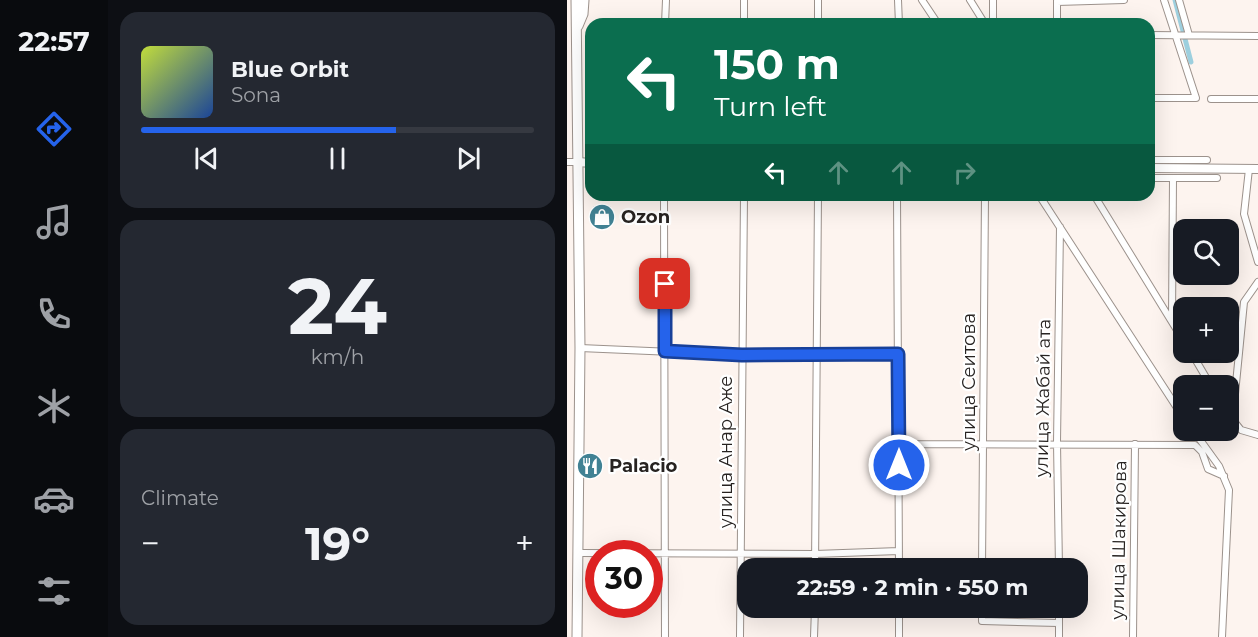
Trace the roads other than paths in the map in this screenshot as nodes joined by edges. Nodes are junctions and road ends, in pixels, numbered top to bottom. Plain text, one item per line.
1 (576, 0) edge
2 (584, 0) edge
3 (666, 0) edge
4 (744, 0) edge
5 (818, 0) edge
6 (898, 0) edge
7 (922, 0) edge
8 (970, 0) edge
9 (993, 0) edge
10 (1124, 0) edge
11 (1164, 0) edge
12 (1179, 0) edge
13 (1057, 1) edge
14 (665, 18) edge
15 (744, 18) edge
16 (818, 18) edge
17 (899, 18) edge
18 (934, 18) edge
19 (981, 18) edge
20 (993, 18) edge
21 (1057, 18) edge
22 (576, 31) junction
23 (1155, 35) edge
24 (1177, 35) junction
25 (1189, 35) junction
26 (1258, 36) edge
27 (1155, 98) edge
28 (1211, 99) dead end
29 (1258, 99) edge
30 (1155, 160) edge
31 (1207, 160) dead end
32 (567, 162) edge
33 (578, 162) junction
34 (585, 163) edge
35 (1155, 168) edge
36 (1253, 169) edge
37 (1155, 178) edge
38 (1173, 178) junction
39 (1217, 178) dead end
40 (664, 201) edge
41 (744, 201) edge
42 (818, 201) edge
43 (897, 201) edge
44 (984, 201) edge
45 (1043, 201) edge
46 (1098, 201) edge
47 (1061, 227) junction
48 (1258, 262) edge
49 (1258, 282) edge
50 (1172, 321) joint
51 (580, 348) junction
52 (665, 351) junction
53 (817, 354) junction
54 (898, 354) junction
55 (742, 355) junction
56 (1237, 375) edge
57 (1173, 401) edge
58 (1239, 428) edge
59 (1258, 435) edge
60 (1200, 441) edge
61 (983, 443) junction
62 (1057, 443) junction
63 (899, 444) junction
64 (1135, 444) junction
65 (1224, 476) junction
66 (899, 551) junction
67 (664, 552) junction
68 (578, 553) junction
69 (740, 554) junction
70 (815, 554) junction
71 (815, 558) edge
72 (899, 558) edge
73 (982, 558) edge
74 (1059, 558) edge
75 (815, 618) edge
76 (899, 618) edge
77 (981, 618) edge
78 (1059, 618) edge
79 (1059, 623) junction
80 (577, 637) edge
81 (665, 637) edge
82 (740, 637) edge
83 (814, 637) edge
84 (899, 637) edge
85 (1059, 637) edge
86 (1133, 637) edge
87 (1222, 637) edge

1 - 22 main road
2 - 22 main road
3 - 14 street
4 - 15 street
5 - 16 street
6 - 17 street
7 - 18 street
8 - 19 street
9 - 20 street
10 - 13 street
11 - 24 street
12 - 25 street
13 - 21 street
22 - 33 main road
23 - 24 street
24 - 25 street
24 - 27 street
25 - 26 street
28 - 29 street
30 - 31 street
32 - 33 street
33 - 34 main road
33 - 51 main road
35 - 36 main road
36 - 48 street
37 - 38 street
38 - 39 street
38 - 50 street
40 - 52 street
41 - 55 street, улица Анар Аже
42 - 53 street
43 - 54 street
44 - 61 street, улица Сеитова
45 - 47 street
46 - 50 street
47 - 57 street
47 - 62 street, улица Жабай ата
49 - 56 street
51 - 52 street
51 - 68 main road
52 - 55 street
52 - 67 street
53 - 54 street
53 - 55 street
53 - 70 street
54 - 63 street
55 - 69 street, улица Анар Аже
58 - 59 street
60 - 65 street
61 - 62 street
61 - 63 street
61 - 73 street, улица Сеитова
62 - 64 street
62 - 74 street, улица Жабай ата
63 - 66 street
64 - 65 street
64 - 86 street, улица Шакирова
65 - 87 street
66 - 70 street
66 - 72 street
67 - 68 street
67 - 69 street
67 - 81 street
68 - 80 main road
69 - 70 street
69 - 82 street, улица Анар Аже
70 - 71 street
75 - 83 street
76 - 84 street
77 - 79 street
78 - 79 street
79 - 85 street

